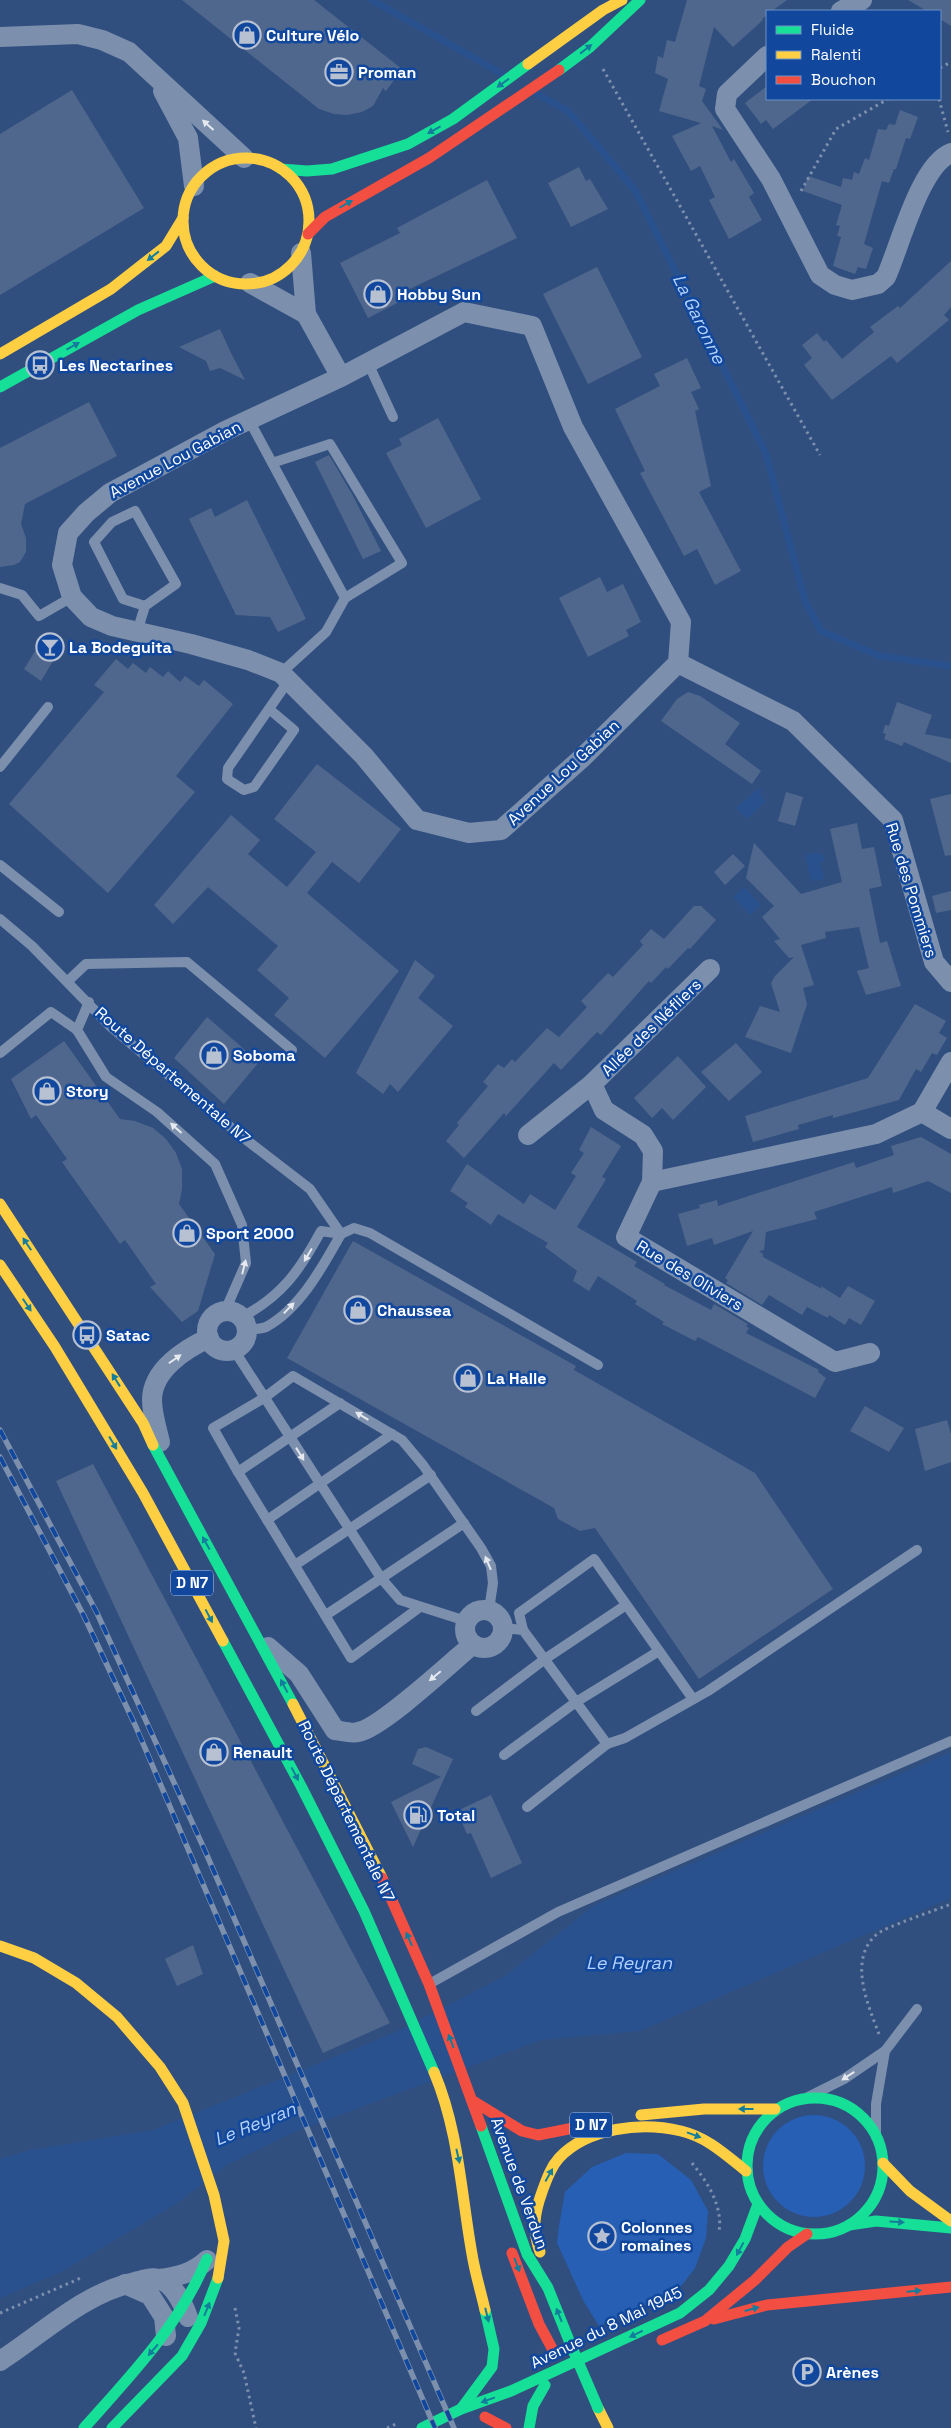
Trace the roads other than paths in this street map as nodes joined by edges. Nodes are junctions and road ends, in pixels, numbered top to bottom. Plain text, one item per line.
1 (622, 0) edge
2 (640, 0) edge
3 (862, 0) edge
4 (843, 10) edge
5 (0, 37) edge
6 (766, 57) edge
7 (150, 70) junction
8 (950, 144) edge
9 (244, 158) junction
10 (281, 169) junction
11 (194, 186) junction
12 (183, 218) junction
13 (308, 234) junction
14 (301, 253) junction
15 (215, 276) junction
16 (250, 283) junction
17 (306, 314) junction
18 (0, 354) edge
19 (368, 363) junction
20 (341, 377) junction
21 (0, 387) edge
22 (392, 417) dead end
23 (249, 420) junction
24 (272, 463) junction
25 (0, 588) edge
26 (72, 597) junction
27 (345, 598) junction
28 (145, 606) junction
29 (137, 632) junction
30 (678, 663) junction
31 (285, 677) junction
32 (48, 707) dead end
33 (269, 709) junction
34 (0, 766) edge
35 (0, 865) edge
36 (59, 912) dead end
37 (0, 919) edge
38 (710, 969) dead end
39 (68, 981) junction
40 (951, 982) edge
41 (89, 1002) junction
42 (77, 1030) junction
43 (292, 1050) dead end
44 (0, 1053) edge
45 (951, 1062) edge
46 (592, 1084) junction
47 (922, 1112) junction
48 (951, 1129) edge
49 (528, 1135) dead end
50 (652, 1182) junction
51 (0, 1204) edge
52 (0, 1226) edge
53 (341, 1234) junction
54 (0, 1265) edge
55 (238, 1320) junction
56 (208, 1338) junction
57 (234, 1350) junction
58 (870, 1353) dead end
59 (598, 1365) dead end
60 (264, 1398) junction
61 (340, 1403) junction
62 (392, 1434) junction
63 (290, 1438) junction
64 (165, 1469) junction
65 (238, 1472) junction
66 (431, 1475) junction
67 (320, 1485) junction
68 (267, 1520) junction
69 (464, 1523) junction
70 (348, 1529) junction
71 (917, 1550) dead end
72 (295, 1565) junction
73 (381, 1578) junction
74 (626, 1605) junction
75 (420, 1607) junction
76 (489, 1610) junction
77 (326, 1615) junction
78 (466, 1622) junction
79 (513, 1629) junction
80 (260, 1641) junction
81 (472, 1645) junction
82 (659, 1651) junction
83 (545, 1659) junction
84 (694, 1699) junction
85 (576, 1702) junction
86 (476, 1711) dead end
87 (951, 1741) edge
88 (607, 1744) junction
89 (504, 1755) dead end
90 (527, 1807) dead end
91 (0, 1946) edge
92 (429, 1984) junction
93 (917, 2010) dead end
94 (885, 2051) junction
95 (442, 2091) junction
96 (808, 2097) junction
97 (474, 2101) junction
98 (775, 2109) junction
99 (876, 2137) junction
100 (468, 2144) dead end
101 (883, 2163) junction
102 (746, 2171) junction
103 (214, 2196) junction
104 (758, 2204) junction
105 (951, 2221) edge
106 (849, 2225) junction
107 (951, 2228) edge
108 (807, 2234) junction
109 (509, 2243) dead end
110 (209, 2251) junction
111 (159, 2279) junction
112 (125, 2284) junction
113 (548, 2288) junction
114 (951, 2288) edge
115 (184, 2308) junction
116 (705, 2321) junction
117 (166, 2336) junction
118 (192, 2342) junction
119 (651, 2344) dead end
120 (0, 2361) edge
121 (597, 2366) dead end
122 (566, 2379) dead end
123 (545, 2386) junction
124 (511, 2403) dead end
125 (461, 2409) junction
126 (472, 2424) dead end
127 (84, 2428) edge
128 (112, 2428) edge
129 (422, 2428) edge
130 (506, 2428) edge
131 (529, 2428) edge
132 (608, 2428) edge

1 -> 10 main road
13 -> 2 main road
3 - 4 street
5 - 7 street
6 - 8 street
9 -> 7 street
7 - 11 street
9 - 10 main road
9 - 11 main road
10 - 13 main road
11 - 12 main road
12 - 15 main road
12 -> 18 main road
13 - 14 main road
14 - 16 main road
14 - 17 street
15 - 16 main road
21 -> 15 main road
16 - 17 street
17 - 20 street
19 - 20 street, Avenue Lou Gabian
19 - 22 lane
19 - 30 street, Avenue Lou Gabian
20 - 23 street, Avenue Lou Gabian
23 - 24 lane
23 - 26 street, Avenue Lou Gabian
24 - 27 lane
24 - 27 lane
25 - 26 lane
26 - 29 street, Avenue Lou Gabian
27 - 31 lane
28 - 28 lane
28 - 29 lane
29 - 31 street, Avenue Lou Gabian
30 - 31 street, Avenue Lou Gabian
30 - 40 street, Rue des Pommiers
31 - 33 lane
32 - 34 lane
33 - 33 lane
35 - 36 lane
37 - 39 lane, Route Départementale N7
38 - 46 street, Allée des Néfliers
39 - 41 lane, Route Départementale N7
39 - 43 lane
41 - 42 lane
41 - 53 lane, Route Départementale N7
42 - 44 lane
55 -> 42 lane
45 - 47 street
46 - 49 street, Allée des Néfliers
46 - 50 street, Allée des Néfliers
47 - 48 street
47 - 50 street
50 - 58 street, Rue des Oliviers
64 -> 51 main road, Route Départementale N7
52 - 64 main road, Route Départementale N7 / D N7
53 -> 55 lane
55 -> 53 lane
53 - 59 lane
54 -> 95 main road, D N7
55 - 56 street
55 - 57 street
56 - 57 street
64 -> 56 street, Route Départementale N7
57 - 60 lane
60 - 61 lane
60 - 63 lane
60 - 65 lane
62 -> 61 lane
61 - 63 lane
62 - 66 lane
62 - 67 lane
63 - 65 lane
63 -> 67 lane
80 -> 64 main road, Route Départementale N7 / D N7
65 - 68 lane
66 - 69 lane
66 - 70 lane
67 - 68 lane
67 - 70 lane
68 - 72 lane
69 - 73 lane
76 -> 69 lane
70 - 72 lane
70 - 73 lane
71 - 84 lane
72 - 77 lane
73 - 75 lane
73 - 77 lane
74 - 79 lane
74 - 82 lane
74 - 83 lane
75 - 77 lane
75 - 78 lane
76 - 78 street
76 - 79 street
78 - 81 street
79 - 81 street
79 - 83 lane
81 -> 80 street, Route Départementale N7
92 -> 80 main road, Route Départementale N7 / D N7
82 - 84 lane
82 - 85 lane
83 - 85 lane
83 - 86 lane
84 - 88 lane
85 - 88 lane
85 - 89 lane
87 - 92 lane
88 - 90 lane
91 - 103 main road
97 -> 92 main road, Avenue de Verdun / D N7
93 - 94 lane
94 -> 96 lane
94 - 99 lane
95 - 100 main road
95 -> 125 main road
96 - 98 main road
96 - 99 main road
98 -> 97 main road, D N7
97 - 113 main road, Avenue de Verdun
98 - 102 main road
99 - 101 main road
101 - 105 main road
101 - 106 main road
102 - 104 main road
113 -> 102 main road
103 - 110 main road
118 -> 103 main road
104 - 108 main road
104 -> 125 main road, Avenue du 8 Mai 1945
106 -> 107 main road
106 - 108 main road
108 - 116 main road
109 -> 122 main road, Avenue de Verdun
110 - 111 street
110 - 115 main road
111 - 112 street
111 - 115 street
112 - 117 street
112 - 120 street
132 -> 113 main road, Avenue de Verdun, bridge
116 -> 114 main road
115 - 117 main road
115 - 118 street
116 - 119 main road
117 -> 127 main road
118 - 128 main road
121 - 123 main road, Avenue du 8 Mai 1945
123 - 124 main road, Avenue du 8 Mai 1945
123 - 131 main road
125 - 129 main road, Avenue du 8 Mai 1945
126 - 130 main road

